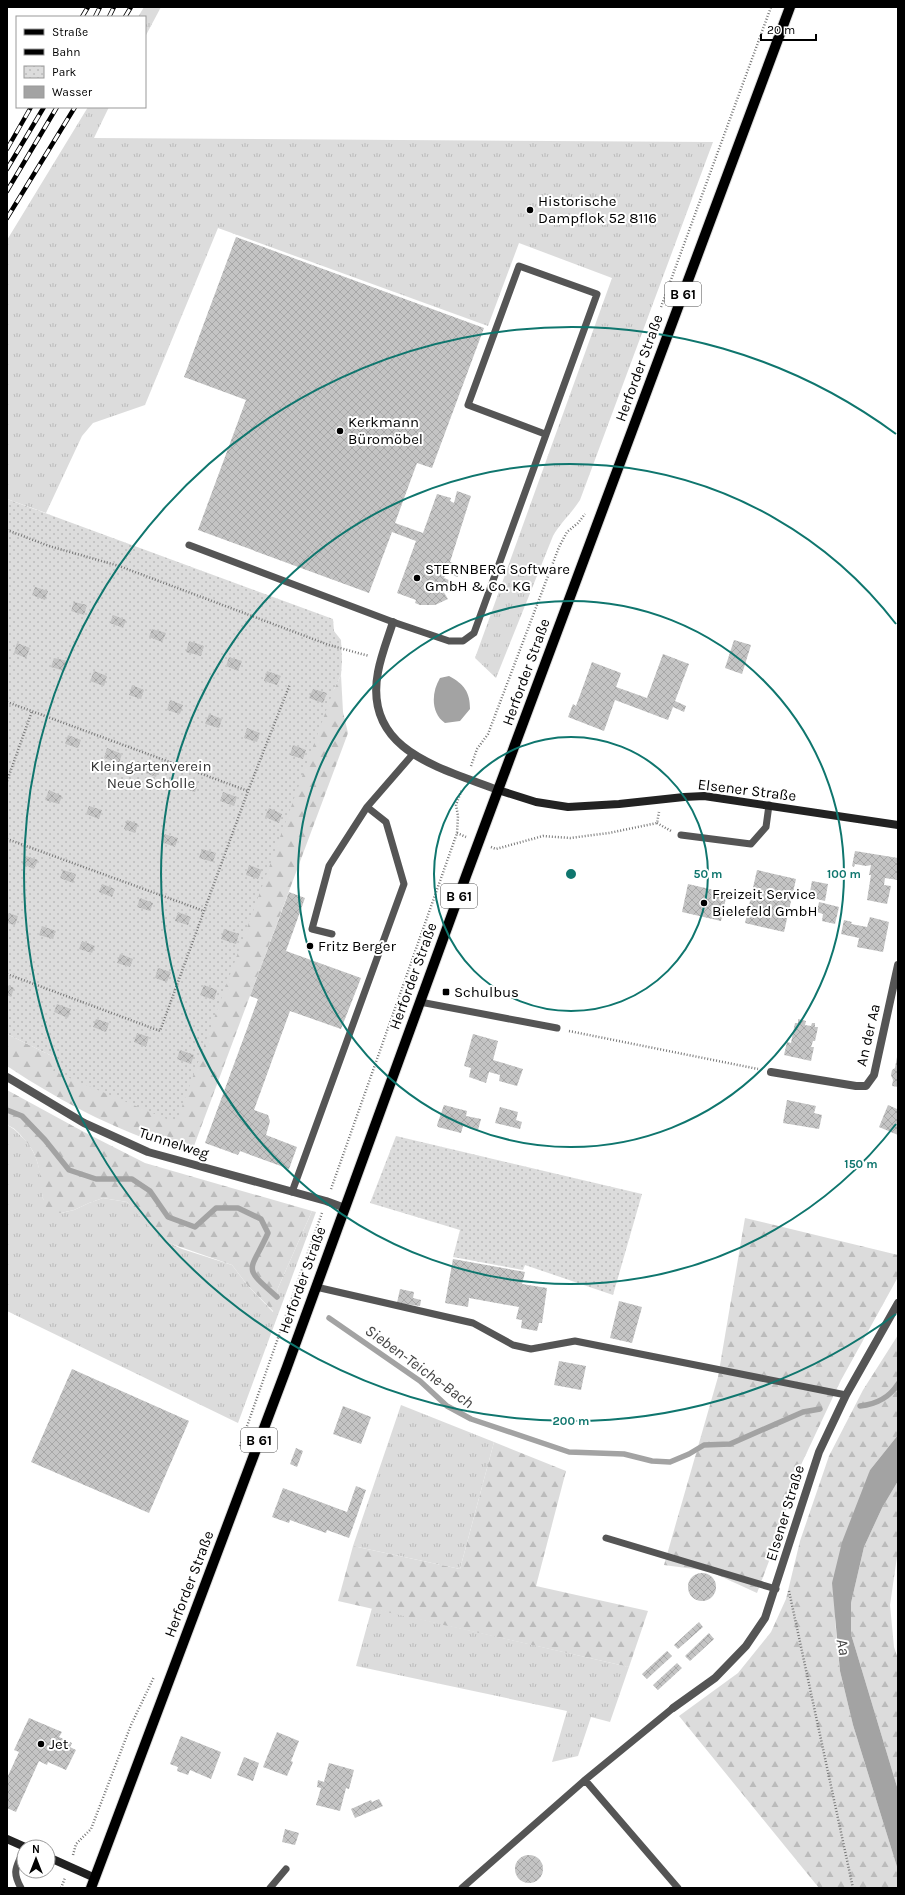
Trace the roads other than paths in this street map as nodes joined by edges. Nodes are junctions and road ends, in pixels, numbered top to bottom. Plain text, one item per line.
1 (790, 7) edge
2 (545, 434) junction
3 (189, 545) dead end
4 (394, 622) junction
5 (413, 754) junction
6 (498, 790) junction
7 (769, 805) junction
8 (367, 808) junction
9 (898, 825) edge
10 (681, 834) dead end
11 (332, 934) dead end
12 (898, 965) edge
13 (420, 1002) junction
14 (557, 1028) road end
15 (771, 1072) road end
16 (7, 1077) edge
17 (292, 1192) junction
18 (345, 1208) junction
19 (316, 1286) junction
20 (898, 1303) edge
21 (846, 1395) junction
22 (606, 1538) dead end
23 (776, 1589) junction
24 (673, 1708) joint
25 (585, 1780) junction
26 (7, 1839) edge
27 (16, 1844) edge
28 (56, 1860) edge
29 (16, 1868) edge
30 (286, 1869) dead end
31 (95, 1878) junction
32 (20, 1888) edge
33 (91, 1888) edge
34 (270, 1888) edge
35 (462, 1888) edge
36 (678, 1888) edge

1 - 6 main road, Herforder Straße / B 61
2 - 2 lane
2 - 4 lane
3 - 4 lane
4 - 5 street
5 - 6 street
5 - 8 lane
6 - 7 main road, Elsener Straße
6 - 13 main road, Herforder Straße / B 61
7 - 9 main road, Elsener Straße
7 - 10 lane
8 - 11 lane
8 - 17 lane
12 - 15 street, An der Aa
13 - 14 lane
13 - 18 main road, Herforder Straße / B 61
16 - 17 street, Tunnelweg
17 - 18 street, Tunnelweg
18 - 19 main road, Herforder Straße / B 61
19 - 21 lane
19 - 31 main road, Herforder Straße / B 61
20 - 21 street, Elsener Straße
21 - 23 street, Elsener Straße
22 - 23 lane
23 - 24 street, Elsener Straße
24 - 25 lane
25 - 35 lane
25 - 36 lane
26 - 27 main road
28 - 31 main road
29 - 32 lane
30 - 34 lane
31 - 33 main road, Herforder Straße / B 61

